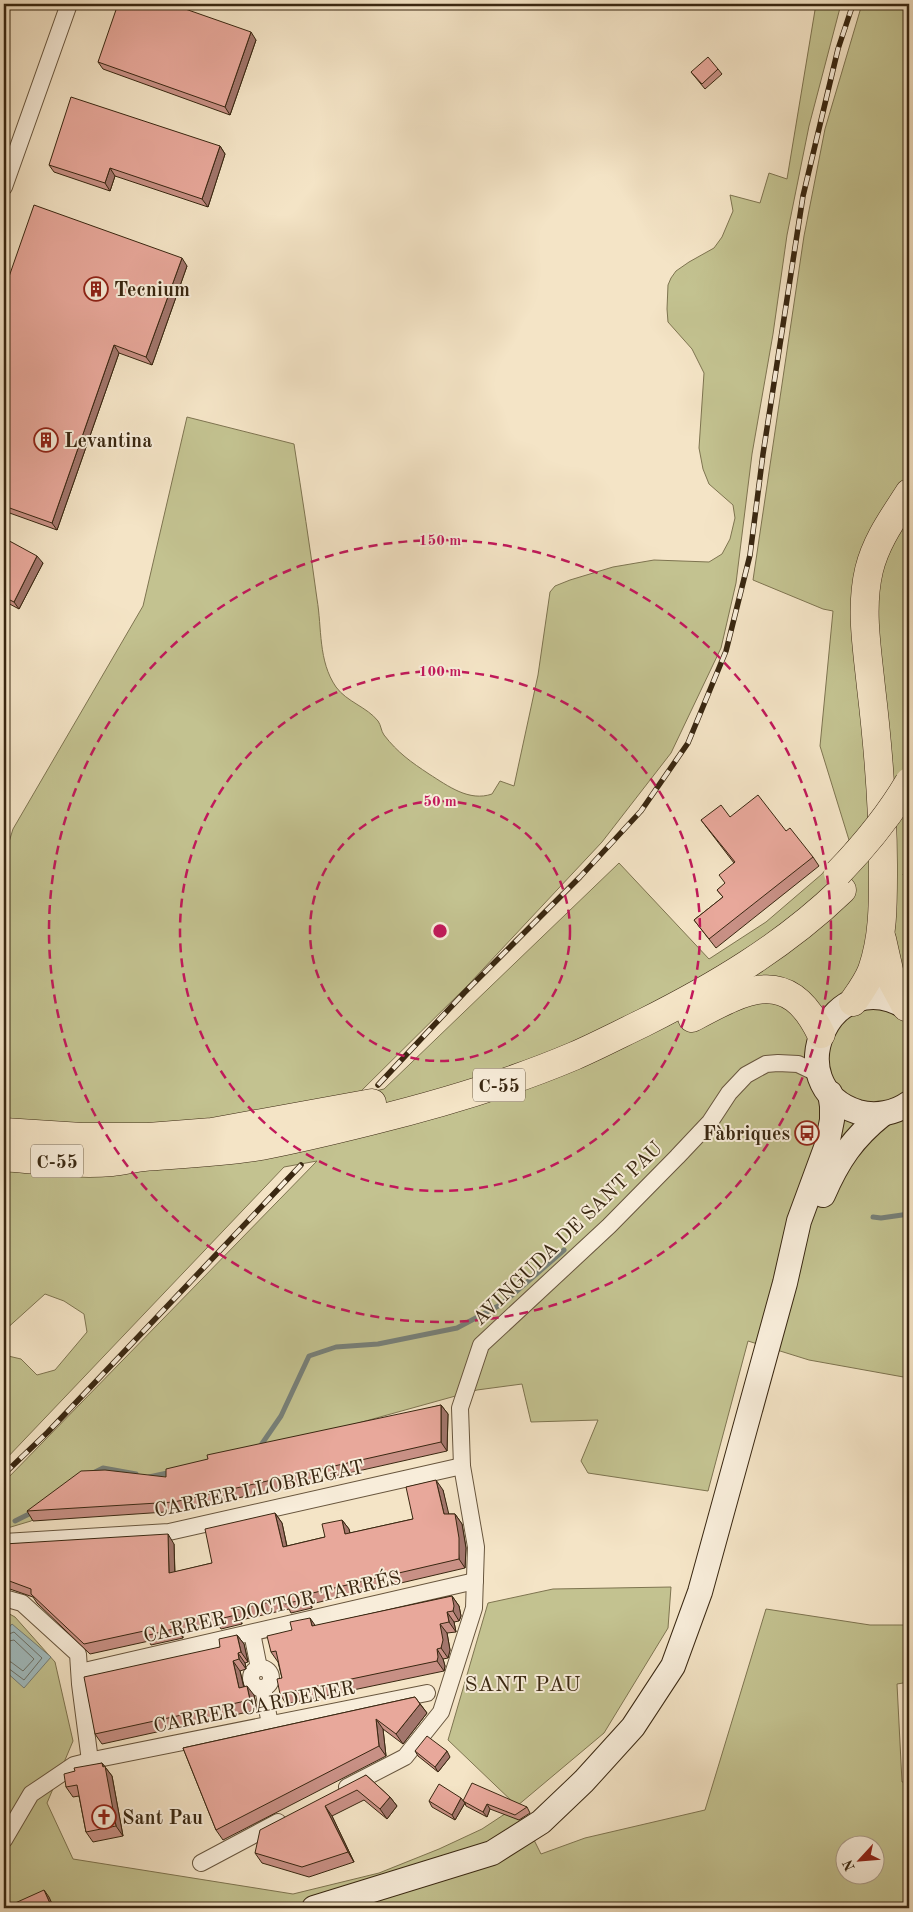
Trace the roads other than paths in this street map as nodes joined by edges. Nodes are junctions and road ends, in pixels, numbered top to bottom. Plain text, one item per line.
1 (69, 4) edge
2 (4, 187) edge
3 (909, 493) edge
4 (901, 512) edge
5 (909, 782) edge
6 (909, 808) edge
7 (840, 882) junction
8 (880, 933) junction
9 (853, 1002) junction
10 (908, 1008) edge
11 (817, 1064) junction
12 (909, 1103) edge
13 (883, 1114) junction
14 (4, 1132) edge
15 (4, 1157) edge
16 (111, 1162) junction
17 (791, 1259) junction
18 (462, 1466) junction
19 (4, 1542) edge
20 (474, 1581) junction
21 (4, 1598) edge
22 (252, 1633) junction
23 (80, 1672) junction
24 (428, 1693) dead end
25 (270, 1724) junction
26 (90, 1761) junction
27 (335, 1793) edge
28 (291, 1816) edge
29 (4, 1840) edge
30 (201, 1862) dead end
31 (314, 1908) edge

1 - 2 street
3 - 4 highway
4 - 8 highway
5 - 7 highway, C-55, bridge
6 - 7 highway, C-55
7 - 14 highway, C-55
7 - 16 highway, C-55
8 - 9 highway
8 - 10 highway
9 - 10 main road
9 - 11 main road
11 - 13 main road
11 - 16 highway
11 - 17 main road
11 - 18 street, AVINGUDA DE SANT PAU
12 - 13 main road
13 - 17 main road
15 - 16 highway, C-55
17 - 31 main road
18 - 19 street, CARRER LLOBREGAT
18 - 20 street, AVINGUDA DE SANT PAU
20 - 22 street, CARRER DOCTOR TARRÉS
20 - 27 street, AVINGUDA DE SANT PAU
21 - 23 street
22 - 23 street, CARRER DOCTOR TARRÉS
22 - 25 street
23 - 26 street
24 - 25 street, CARRER CARDENER
25 - 26 street, CARRER CARDENER
26 - 29 street, CARRER CARDENER
28 - 30 street

